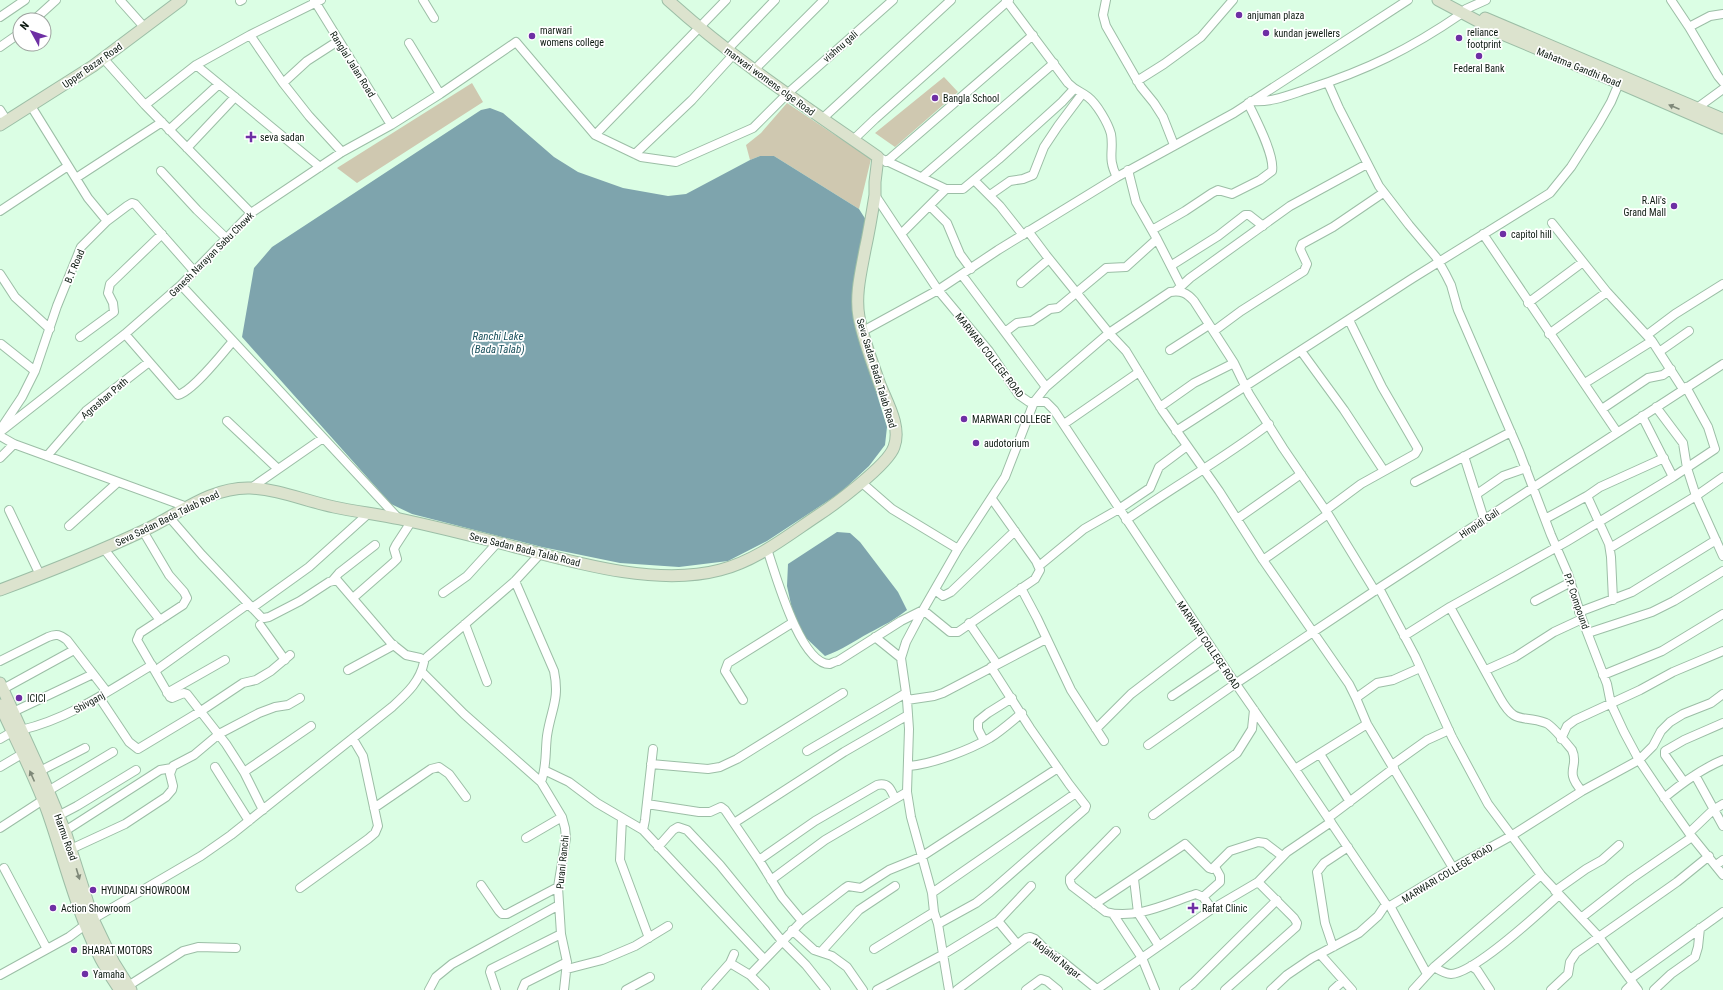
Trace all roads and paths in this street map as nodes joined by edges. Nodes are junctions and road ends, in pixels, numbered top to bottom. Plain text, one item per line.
1 (25, 0) edge
2 (56, 0) edge
3 (120, 0) edge
4 (181, 0) edge
5 (423, 0) edge
6 (668, 0) edge
7 (726, 0) edge
8 (775, 0) edge
9 (824, 0) edge
10 (893, 0) edge
11 (951, 0) edge
12 (1106, 0) edge
13 (1233, 0) edge
14 (1408, 0) edge
15 (1438, 0) edge
16 (1451, 0) edge
17 (1486, 0) edge
18 (1671, 0) edge
19 (317, 1) edge
20 (1008, 1) edge
21 (1463, 11) junction
22 (43, 12) edge
23 (1723, 14) edge
24 (0, 17) edge
25 (434, 18) dead end
26 (1689, 27) junction
27 (145, 28) junction
28 (699, 28) junction
29 (250, 35) junction
30 (1033, 35) junction
31 (12, 39) edge
32 (338, 41) junction
33 (409, 43) dead end
34 (0, 47) edge
35 (730, 53) junction
36 (103, 58) junction
37 (1054, 63) junction
38 (196, 65) junction
39 (754, 72) junction
40 (1137, 80) junction
41 (1328, 82) junction
42 (1619, 82) junction
43 (1723, 82) edge
44 (283, 83) junction
45 (219, 84) junction
46 (1074, 89) junction
47 (1723, 89) edge
48 (440, 94) junction
49 (787, 94) junction
50 (1082, 94) junction
51 (235, 97) junction
52 (1250, 102) junction
53 (145, 105) junction
54 (31, 106) junction
55 (1697, 108) junction
56 (0, 110) edge
57 (822, 119) junction
58 (1723, 119) edge
59 (162, 122) junction
60 (4, 123) edge
61 (391, 125) junction
62 (1723, 128) edge
63 (169, 130) junction
64 (595, 134) junction
65 (853, 140) junction
66 (1174, 145) junction
67 (187, 148) junction
68 (342, 152) junction
69 (635, 154) junction
70 (882, 160) junction
71 (1367, 164) junction
72 (68, 166) junction
73 (320, 166) junction
74 (1128, 170) junction
75 (161, 171) dead end
76 (922, 177) junction
77 (1117, 177) junction
78 (76, 178) junction
79 (974, 180) junction
80 (946, 190) junction
81 (1383, 193) junction
82 (875, 195) junction
83 (990, 195) junction
84 (930, 206) junction
85 (0, 211) edge
86 (251, 213) junction
87 (107, 221) junction
88 (1552, 223) dead end
89 (1263, 226) junction
90 (1152, 230) junction
91 (1026, 233) junction
92 (162, 234) junction
93 (901, 234) junction
94 (1483, 234) junction
95 (226, 238) junction
96 (1157, 239) junction
97 (1048, 259) junction
98 (1439, 262) junction
99 (1583, 262) junction
100 (1172, 265) junction
101 (971, 269) junction
102 (194, 270) junction
103 (0, 274) edge
104 (962, 275) junction
105 (1021, 283) dead end
106 (1723, 284) edge
107 (181, 285) junction
108 (1178, 288) junction
109 (938, 290) junction
110 (1607, 292) junction
111 (1076, 293) junction
112 (1528, 303) junction
113 (1349, 320) junction
114 (1212, 328) junction
115 (50, 329) junction
116 (1689, 330) dead end
117 (863, 331) junction
118 (1005, 332) junction
119 (1109, 333) junction
120 (125, 334) junction
121 (1549, 334) junction
122 (80, 337) dead end
123 (1650, 338) junction
124 (233, 341) junction
125 (1, 344) dead end
126 (1170, 350) dead end
127 (1301, 351) junction
128 (1659, 352) junction
129 (148, 362) junction
130 (1234, 363) junction
131 (1723, 364) edge
132 (1671, 369) junction
133 (35, 371) junction
134 (1139, 372) junction
135 (1584, 383) junction
136 (1245, 385) junction
137 (1046, 387) junction
138 (1685, 388) junction
139 (1034, 402) junction
140 (1160, 407) junction
141 (1656, 407) junction
142 (1602, 409) junction
143 (1642, 416) junction
144 (227, 421) dead end
145 (1064, 424) junction
146 (1268, 424) junction
147 (0, 430) edge
148 (1176, 431) junction
149 (1511, 432) junction
150 (1617, 432) junction
151 (0, 436) edge
152 (324, 438) junction
153 (14, 444) junction
154 (1187, 446) junction
155 (47, 456) junction
156 (1464, 456) junction
157 (0, 458) edge
158 (1664, 458) junction
159 (1526, 468) junction
160 (1687, 468) junction
161 (278, 469) junction
162 (1204, 470) junction
163 (1384, 471) junction
164 (1301, 474) junction
165 (1673, 477) junction
166 (1723, 477) edge
167 (118, 482) junction
168 (861, 482) junction
169 (1415, 482) dead end
170 (251, 488) junction
171 (1534, 488) junction
172 (1477, 494) junction
173 (1587, 496) junction
174 (1696, 496) junction
175 (992, 499) junction
176 (187, 507) junction
177 (1119, 509) junction
178 (9, 510) dead end
179 (1327, 512) junction
180 (369, 514) junction
181 (170, 518) junction
182 (398, 518) junction
183 (1237, 519) junction
184 (1484, 519) junction
185 (1545, 519) junction
186 (1126, 520) junction
187 (1600, 521) junction
188 (411, 522) junction
189 (70, 526) dead end
190 (143, 531) junction
191 (1015, 531) junction
192 (1716, 540) junction
193 (498, 542) junction
194 (375, 545) dead end
195 (1556, 547) junction
196 (1610, 548) junction
197 (104, 549) junction
198 (767, 549) junction
199 (958, 549) junction
200 (540, 554) junction
201 (1723, 556) edge
202 (1262, 560) junction
203 (1039, 566) junction
204 (1723, 571) edge
205 (40, 575) junction
206 (334, 580) junction
207 (515, 581) junction
208 (1571, 582) junction
209 (1021, 588) junction
210 (1377, 589) junction
211 (0, 590) edge
212 (935, 590) junction
213 (443, 593) dead end
214 (353, 598) junction
215 (1613, 600) junction
216 (1535, 601) dead end
217 (250, 606) junction
218 (1450, 607) junction
219 (923, 610) junction
220 (1723, 614) edge
221 (1580, 615) junction
222 (160, 620) junction
223 (792, 623) junction
224 (969, 623) junction
225 (465, 624) junction
226 (260, 625) dead end
227 (1312, 632) junction
228 (1588, 633) junction
229 (1404, 636) junction
230 (875, 637) junction
231 (1204, 638) junction
232 (1046, 639) junction
233 (394, 645) junction
234 (74, 650) junction
235 (1723, 651) edge
236 (901, 658) junction
237 (424, 659) junction
238 (225, 660) dead end
239 (0, 661) edge
240 (1221, 663) junction
241 (994, 666) junction
242 (154, 668) junction
243 (1420, 668) junction
244 (348, 670) dead end
245 (1486, 670) junction
246 (422, 672) junction
247 (93, 674) junction
248 (1603, 675) junction
249 (487, 682) dead end
250 (1235, 684) junction
251 (1, 686) edge
252 (107, 692) junction
253 (168, 693) junction
254 (843, 693) dead end
255 (1723, 694) edge
256 (907, 696) junction
257 (1172, 696) dead end
258 (99, 697) junction
259 (300, 698) dead end
260 (1012, 698) junction
261 (1356, 698) junction
262 (743, 700) dead end
263 (1611, 704) junction
264 (0, 705) edge
265 (1254, 710) junction
266 (201, 711) junction
267 (13, 712) junction
268 (1022, 713) junction
269 (908, 715) junction
270 (1723, 723) edge
271 (1366, 724) junction
272 (311, 726) dead end
273 (1096, 729) junction
274 (1449, 730) junction
275 (17, 731) junction
276 (219, 734) junction
277 (1561, 738) junction
278 (353, 739) junction
279 (0, 740) edge
280 (984, 741) junction
281 (1104, 741) dead end
282 (1148, 745) dead end
283 (85, 748) dead end
284 (653, 749) dead end
285 (807, 751) dead end
286 (113, 752) dead end
287 (22, 754) junction
288 (1320, 754) junction
289 (1639, 760) junction
290 (1723, 760) edge
291 (651, 764) junction
292 (909, 766) junction
293 (0, 767) edge
294 (215, 767) dead end
295 (1393, 767) junction
296 (172, 768) junction
297 (1058, 768) junction
298 (1296, 769) junction
299 (136, 770) dead end
300 (40, 771) junction
301 (546, 771) junction
302 (244, 772) junction
303 (1695, 775) junction
304 (541, 782) junction
305 (1684, 782) junction
306 (1582, 791) junction
307 (907, 792) junction
308 (1076, 793) junction
309 (46, 795) junction
310 (466, 797) dead end
311 (1664, 798) junction
312 (895, 799) junction
313 (1350, 802) junction
314 (647, 804) junction
315 (1723, 804) edge
316 (374, 808) junction
317 (263, 810) junction
318 (1713, 810) junction
319 (1153, 815) dead end
320 (58, 816) junction
321 (562, 817) junction
322 (622, 818) junction
323 (1330, 820) junction
324 (249, 821) junction
325 (734, 823) junction
326 (1723, 826) edge
327 (0, 828) edge
328 (643, 830) junction
329 (65, 831) junction
330 (1116, 831) dead end
331 (1691, 835) junction
332 (1511, 836) junction
333 (526, 838) dead end
334 (1619, 845) dead end
335 (658, 847) junction
336 (1348, 847) junction
337 (71, 849) junction
338 (1282, 856) junction
339 (1709, 856) junction
340 (921, 857) junction
341 (759, 860) junction
342 (1719, 863) edge
343 (1216, 867) junction
344 (4, 868) dead end
345 (1453, 868) junction
346 (1541, 875) junction
347 (1723, 875) edge
348 (1134, 879) junction
349 (771, 880) junction
350 (1258, 882) junction
351 (481, 885) dead end
352 (895, 886) dead end
353 (1031, 886) dead end
354 (558, 887) junction
355 (300, 888) dead end
356 (932, 893) junction
357 (1557, 893) junction
358 (1203, 897) junction
359 (1276, 900) junction
360 (1095, 904) junction
361 (559, 905) junction
362 (1388, 905) junction
363 (1212, 909) junction
364 (934, 912) junction
365 (1723, 912) edge
366 (1138, 913) junction
367 (1113, 914) junction
368 (1581, 918) junction
369 (802, 921) junction
370 (998, 921) junction
371 (89, 922) junction
372 (938, 924) junction
373 (668, 926) dead end
374 (1700, 928) junction
375 (792, 930) junction
376 (561, 934) junction
377 (1599, 937) junction
378 (649, 938) junction
379 (782, 941) junction
380 (1017, 944) junction
381 (1159, 946) junction
382 (1333, 947) junction
383 (236, 948) dead end
384 (47, 949) junction
385 (874, 949) dead end
386 (821, 952) junction
387 (734, 954) dead end
388 (944, 954) junction
389 (1320, 954) junction
390 (1142, 958) junction
391 (764, 959) junction
392 (730, 963) junction
393 (567, 966) junction
394 (1471, 966) junction
395 (1434, 967) junction
396 (1427, 974) junction
397 (0, 975) edge
398 (750, 975) junction
399 (650, 977) dead end
400 (1344, 981) junction
401 (1634, 984) edge
402 (126, 989) edge
403 (429, 990) edge
404 (496, 990) edge
405 (522, 990) edge
406 (564, 990) edge
407 (626, 990) edge
408 (706, 990) edge
409 (765, 990) edge
410 (826, 990) edge
411 (864, 990) edge
412 (877, 990) edge
413 (949, 990) edge
414 (957, 990) edge
415 (1026, 990) edge
416 (1058, 990) edge
417 (1097, 990) edge
418 (1155, 990) edge
419 (1184, 990) edge
420 (1225, 990) edge
421 (1271, 990) edge
422 (1333, 990) edge
423 (1352, 990) edge
424 (1413, 990) edge
425 (1490, 990) edge
426 (1551, 990) edge
427 (1626, 990) edge
428 (1654, 990) edge

1 - 24 street
2 - 22 street
3 - 27 street
4 - 27 street, Upper Bazar Road
5 - 25 street
6 - 28 street, marwari womens clge Road
7 - 28 street
8 - 35 street
9 - 39 street
10 - 49 street, vishnu gali
11 - 57 street
12 - 40 street
13 - 40 street
14 - 52 street
15 - 21 street, Mahatma Gandhi Road
16 - 21 street, Mahatma Gandhi Road
17 - 21 street
18 - 26 street
19 - 29 street
19 - 32 street, Ranglal Jalan Road
20 - 30 street
20 - 65 street
21 - 41 street
21 - 42 street, Mahatma Gandhi Road
21 - 55 street, Mahatma Gandhi Road
23 - 26 street
26 - 43 street
27 - 36 street, Upper Bazar Road
28 - 35 street, marwari womens clge Road
28 - 64 street
29 - 38 street
29 - 44 street
30 - 37 street
30 - 70 street
31 - 34 street
32 - 44 street
32 - 61 street, Ranglal Jalan Road
33 - 48 street
35 - 39 street, marwari womens clge Road
35 - 69 street
36 - 53 street
36 - 54 street, Upper Bazar Road
37 - 46 street
37 - 76 street
38 - 45 street
38 - 53 street
39 - 49 street, marwari womens clge Road
40 - 66 street
41 - 52 street
41 - 71 street, P.P. Compound
62 -> 42 street, Mahatma Gandhi Road
42 - 94 street
44 - 68 street
45 - 51 street
45 - 63 street
46 - 50 street
46 - 79 street
47 - 55 street
48 - 61 street, Ganesh Narayan Sabu Chowk
48 - 64 street, Ganesh Narayan Sabu Chowk
49 - 57 street, marwari womens clge Road
49 - 69 street, vishnu gali
50 - 77 street
50 - 83 street
51 - 67 street
51 - 73 street
52 - 66 street
52 - 90 street
53 - 59 street
54 - 60 street, Upper Bazar Road
54 - 72 street
55 - 58 street, Mahatma Gandhi Road
56 - 60 street
57 - 65 street, marwari womens clge Road
59 - 63 street
59 - 78 street
61 - 68 street, Ganesh Narayan Sabu Chowk
63 - 67 street
64 - 69 street, vishnu gali
65 - 70 street, marwari womens clge Road
66 - 74 street
67 - 86 street
68 - 73 street, Ganesh Narayan Sabu Chowk
70 - 76 street
70 - 82 street
71 - 81 street, P.P. Compound
71 - 89 street
72 - 78 street
72 - 85 street
73 - 86 street, Ganesh Narayan Sabu Chowk
74 - 77 street
74 - 90 street
75 - 95 street
76 - 80 street
77 - 91 street
78 - 87 street
79 - 80 street
79 - 83 street
80 - 84 street
81 - 98 street, P.P. Compound
81 - 114 street
82 - 93 street, MARWARI COLLEGE ROAD
82 - 117 street, Seva Sadan Bada Talab Road
83 - 91 street
84 - 93 street
84 - 101 street
86 - 95 street, Ganesh Narayan Sabu Chowk
87 - 92 street, B.T Road
87 - 115 street, B.T Road
88 - 99 street
89 - 100 street
89 - 108 street
90 - 96 street
91 - 97 street
91 - 101 street
92 - 102 street, B.T Road
92 - 122 street
93 - 109 street, MARWARI COLLEGE ROAD
94 - 98 street
94 - 112 street
95 - 102 street, Ganesh Narayan Sabu Chowk
96 - 100 street
96 - 111 street
97 - 105 street
97 - 111 street
98 - 113 street
98 - 149 street, P.P. Compound
99 - 110 street
99 - 112 street
100 - 108 street
101 - 104 street
102 - 107 street, Ganesh Narayan Sabu Chowk
103 - 115 street
104 - 109 street
104 - 118 street
106 - 123 street
107 - 120 street, Ganesh Narayan Sabu Chowk
107 - 124 street
108 - 114 street
108 - 119 street
109 - 117 street
109 - 139 street, MARWARI COLLEGE ROAD
110 - 121 street
110 - 123 street
111 - 118 street
111 - 119 street
112 - 121 street
113 - 127 street
113 - 163 street
114 - 126 street
114 - 130 street
115 - 133 street, B.T Road
116 - 128 street
117 - 168 street, Seva Sadan Bada Talab Road
118 - 137 street
119 - 134 street
119 - 137 street
120 - 129 street
120 - 147 street, Ganesh Narayan Sabu Chowk
121 - 135 street
123 - 128 street
123 - 135 street
124 - 129 street
124 - 152 street
125 - 133 street
127 - 136 street
127 - 163 street
128 - 132 street
129 - 155 street, Agrashan Path
130 - 136 street
130 - 140 street
131 - 138 street, Hinpidi Gali
132 - 138 street
132 - 142 street
133 - 147 street, B.T Road
134 - 140 street
134 - 145 street
135 - 142 street
136 - 146 street
136 - 148 street
137 - 139 street
138 - 141 street, Hinpidi Gali
138 - 160 street
139 - 145 street, MARWARI COLLEGE ROAD
139 - 175 street
140 - 148 street
141 - 143 street, Hinpidi Gali
141 - 160 street
142 - 150 street
143 - 150 street, Hinpidi Gali
143 - 158 street
144 - 161 street
145 - 177 street, MARWARI COLLEGE ROAD
146 - 162 street
146 - 164 street
148 - 154 street
149 - 156 street
149 - 159 street, P.P. Compound
150 - 171 street, Hinpidi Gali
151 - 153 street
152 - 161 street
152 - 182 street
153 - 155 street
153 - 157 street
154 - 162 street
154 - 177 street
155 - 167 street
156 - 169 street
156 - 172 street
158 - 165 street
158 - 173 street
159 - 171 street, P.P. Compound
159 - 172 street
160 - 165 street
160 - 174 street
161 - 170 street
162 - 183 street
162 - 186 street
163 - 179 street
164 - 179 street
164 - 183 street
165 - 187 street
166 - 174 street
167 - 176 street
167 - 189 street
168 - 198 street, Seva Sadan Bada Talab Road
168 - 199 street
170 - 176 street, Seva Sadan Bada Talab Road
170 - 180 street, Seva Sadan Bada Talab Road
171 - 184 street, Hinpidi Gali
171 - 185 street, P.P. Compound
172 - 184 street
173 - 185 street
173 - 187 street
174 - 192 street
174 - 196 street
175 - 191 street
175 - 199 street
176 - 181 street, Seva Sadan Bada Talab Road
177 - 186 street, MARWARI COLLEGE ROAD
177 - 203 street
178 - 205 street
179 - 202 street
179 - 210 street
180 - 182 street, Seva Sadan Bada Talab Road
180 - 217 street, Shivganj
181 - 190 street, Seva Sadan Bada Talab Road
181 - 217 street
182 - 188 street, Seva Sadan Bada Talab Road
183 - 202 street
184 - 210 street, Hinpidi Gali
185 - 195 street, P.P. Compound
186 - 231 street, MARWARI COLLEGE ROAD
187 - 195 street
187 - 196 street
188 - 193 street, Seva Sadan Bada Talab Road
188 - 214 street
190 - 197 street, Seva Sadan Bada Talab Road
190 - 222 street
191 - 203 street
191 - 212 street
192 - 201 street
192 - 215 street
193 - 200 street, Seva Sadan Bada Talab Road
193 - 213 street
194 - 206 street
195 - 208 street, P.P. Compound
195 - 218 street
196 - 215 street
197 - 205 street, Seva Sadan Bada Talab Road
197 - 222 street
198 - 200 street, Seva Sadan Bada Talab Road
198 - 223 street
199 - 212 street
200 - 207 street
202 - 227 street
203 - 209 street
204 - 228 street
205 - 211 street, Seva Sadan Bada Talab Road
206 - 214 street
206 - 217 street
207 - 225 street
207 - 301 street
208 - 216 street
208 - 221 street, P.P. Compound
209 - 224 street
209 - 232 street
210 - 227 street, Hinpidi Gali
210 - 229 street
212 - 219 street
214 - 233 street
215 - 221 street
217 - 242 street, Shivganj
218 - 229 street
218 - 245 street
219 - 224 street
219 - 230 street
219 - 236 street
220 - 248 street
221 - 228 street, P.P. Compound
221 - 245 street
222 - 242 street
223 - 230 street
223 - 262 street
224 - 241 street
225 - 237 street
225 - 249 street
226 - 266 street
227 - 250 street, Hinpidi Gali
227 - 261 street
228 - 248 street, P.P. Compound
229 - 243 street
230 - 236 street
231 - 240 street, MARWARI COLLEGE ROAD
231 - 273 street
232 - 241 street
232 - 273 street
233 - 237 street
233 - 244 street
234 - 239 street
234 - 247 street
234 - 251 street
235 - 263 street
236 - 256 street
237 - 246 street
238 - 253 street
240 - 250 street, MARWARI COLLEGE ROAD
240 - 257 street
241 - 256 street
241 - 260 street
242 - 252 street, Shivganj
242 - 253 street
243 - 261 street
243 - 274 street
245 - 277 street
246 - 278 street
246 - 304 street, Purani Ranchi
247 - 252 street
247 - 267 street
248 - 263 street, P.P. Compound
250 - 265 street, MARWARI COLLEGE ROAD
250 - 282 street, Hinpidi Gali
251 - 267 street, Harmu Road
252 - 258 street, Shivganj
253 - 266 street
254 - 291 street
255 - 289 street, MARWARI COLLEGE ROAD
256 - 269 street
256 - 285 street
258 - 266 street
258 - 275 street, Shivganj
259 - 276 street
260 - 268 street
260 - 280 street
261 - 271 street
263 - 277 street
263 - 289 street, P.P. Compound
264 - 275 street, Harmu Road
265 - 298 street, MARWARI COLLEGE ROAD
265 - 319 street
266 - 276 street
267 - 275 street, Harmu Road
268 - 280 street
268 - 297 street
269 - 292 street
269 - 325 street
270 - 305 street
271 - 288 street
271 - 295 street
272 - 302 street
273 - 281 street
274 - 295 street
274 - 332 street
275 - 279 street, Shivganj
275 - 287 street, Harmu Road
275 - 300 street, Harmu Road
276 - 296 street
276 - 302 street
277 - 306 street
278 - 316 street
278 - 317 street
280 - 292 street
283 - 300 street
284 - 291 street
286 - 309 street
287 - 293 street
309 -> 287 street, Harmu Road
288 - 298 street
288 - 313 street
289 - 306 street, MARWARI COLLEGE ROAD
289 - 311 street, P.P. Compound
290 - 303 street
291 - 314 street
292 - 307 street
294 - 324 street
295 - 313 street
295 - 345 street
296 - 329 street
296 - 337 street
297 - 308 street
297 - 340 street
298 - 323 street, MARWARI COLLEGE ROAD
299 - 320 street
300 - 309 street, Harmu Road
301 - 304 street
301 - 322 street
302 - 317 street
303 - 305 street
303 - 318 street
304 - 321 street, Purani Ranchi
305 - 311 street
306 - 332 street, MARWARI COLLEGE ROAD
307 - 312 street
307 - 340 street
308 - 356 street
308 - 372 street
309 - 320 street, Harmu Road
309 - 327 street
309 - 371 street, Harmu Road
310 - 316 street
311 - 331 street, P.P. Compound
312 - 341 street
312 - 349 street
313 - 323 street
314 - 325 street
314 - 328 street
315 - 318 street
316 - 355 street
317 - 324 street
318 - 326 street
318 - 331 street
320 - 329 street, Harmu Road
321 - 333 street
321 - 354 street, Purani Ranchi
322 - 328 street
322 - 378 street
323 - 336 street, MARWARI COLLEGE ROAD
323 - 338 street
324 - 371 street
325 - 341 street
328 - 335 street
329 - 337 street, Harmu Road
330 - 360 street
331 - 339 street, P.P. Compound
331 - 368 street
332 - 345 street, MARWARI COLLEGE ROAD
332 - 346 street
334 - 357 street
335 - 379 street
335 - 391 street
336 - 362 street, MARWARI COLLEGE ROAD
336 - 382 street
337 -> 371 street, Harmu Road
338 - 343 street
338 - 350 street
339 - 342 street, P.P. Compound
339 - 377 street
340 - 356 street
340 - 369 street
341 - 349 street
342 - 347 street, P.P. Compound
343 - 348 street
343 - 358 street
344 - 384 street
345 - 362 street, MARWARI COLLEGE ROAD
346 - 357 street
346 - 395 street
348 - 360 street
348 - 366 street
349 - 369 street
350 - 359 street
350 - 363 street
351 - 354 street
352 - 386 street
353 - 370 street
354 - 361 street, Purani Ranchi
356 - 364 street
357 - 368 street
357 - 394 street
358 - 363 street
358 - 366 street
359 - 419 street
359 - 420 street
360 - 367 street
361 - 376 street, Purani Ranchi
361 - 403 street
362 - 382 street
362 - 396 street
363 - 381 street
364 - 372 street
364 - 385 street
365 - 374 street
366 - 367 street
366 - 381 street
367 - 390 street
368 - 377 street
369 - 375 street
370 - 380 street
370 - 388 street
371 - 384 street
371 - 402 street, Harmu Road
372 - 388 street
373 - 378 street
374 - 401 street
374 - 428 street
375 - 379 street
375 - 386 street
376 - 393 street, Purani Ranchi
376 - 404 street
377 - 401 street
377 - 426 street
378 - 393 street
379 - 391 street
379 - 410 street
380 - 414 street, Mojahid Nagar
380 - 417 street, Mojahid Nagar
381 - 390 street
382 - 389 street
383 - 402 street
384 - 397 street
386 - 411 street
387 - 392 street
388 - 412 street
388 - 413 street
389 - 400 street
389 - 421 street
390 - 417 street
390 - 418 street
391 - 398 street
392 - 398 street
392 - 408 street
393 - 405 street
393 - 406 street, Purani Ranchi
394 - 395 street
394 - 425 street
395 - 396 street
396 - 424 street
398 - 409 street
399 - 407 street
400 - 422 street
400 - 423 street
401 - 427 street
415 - 416 street

